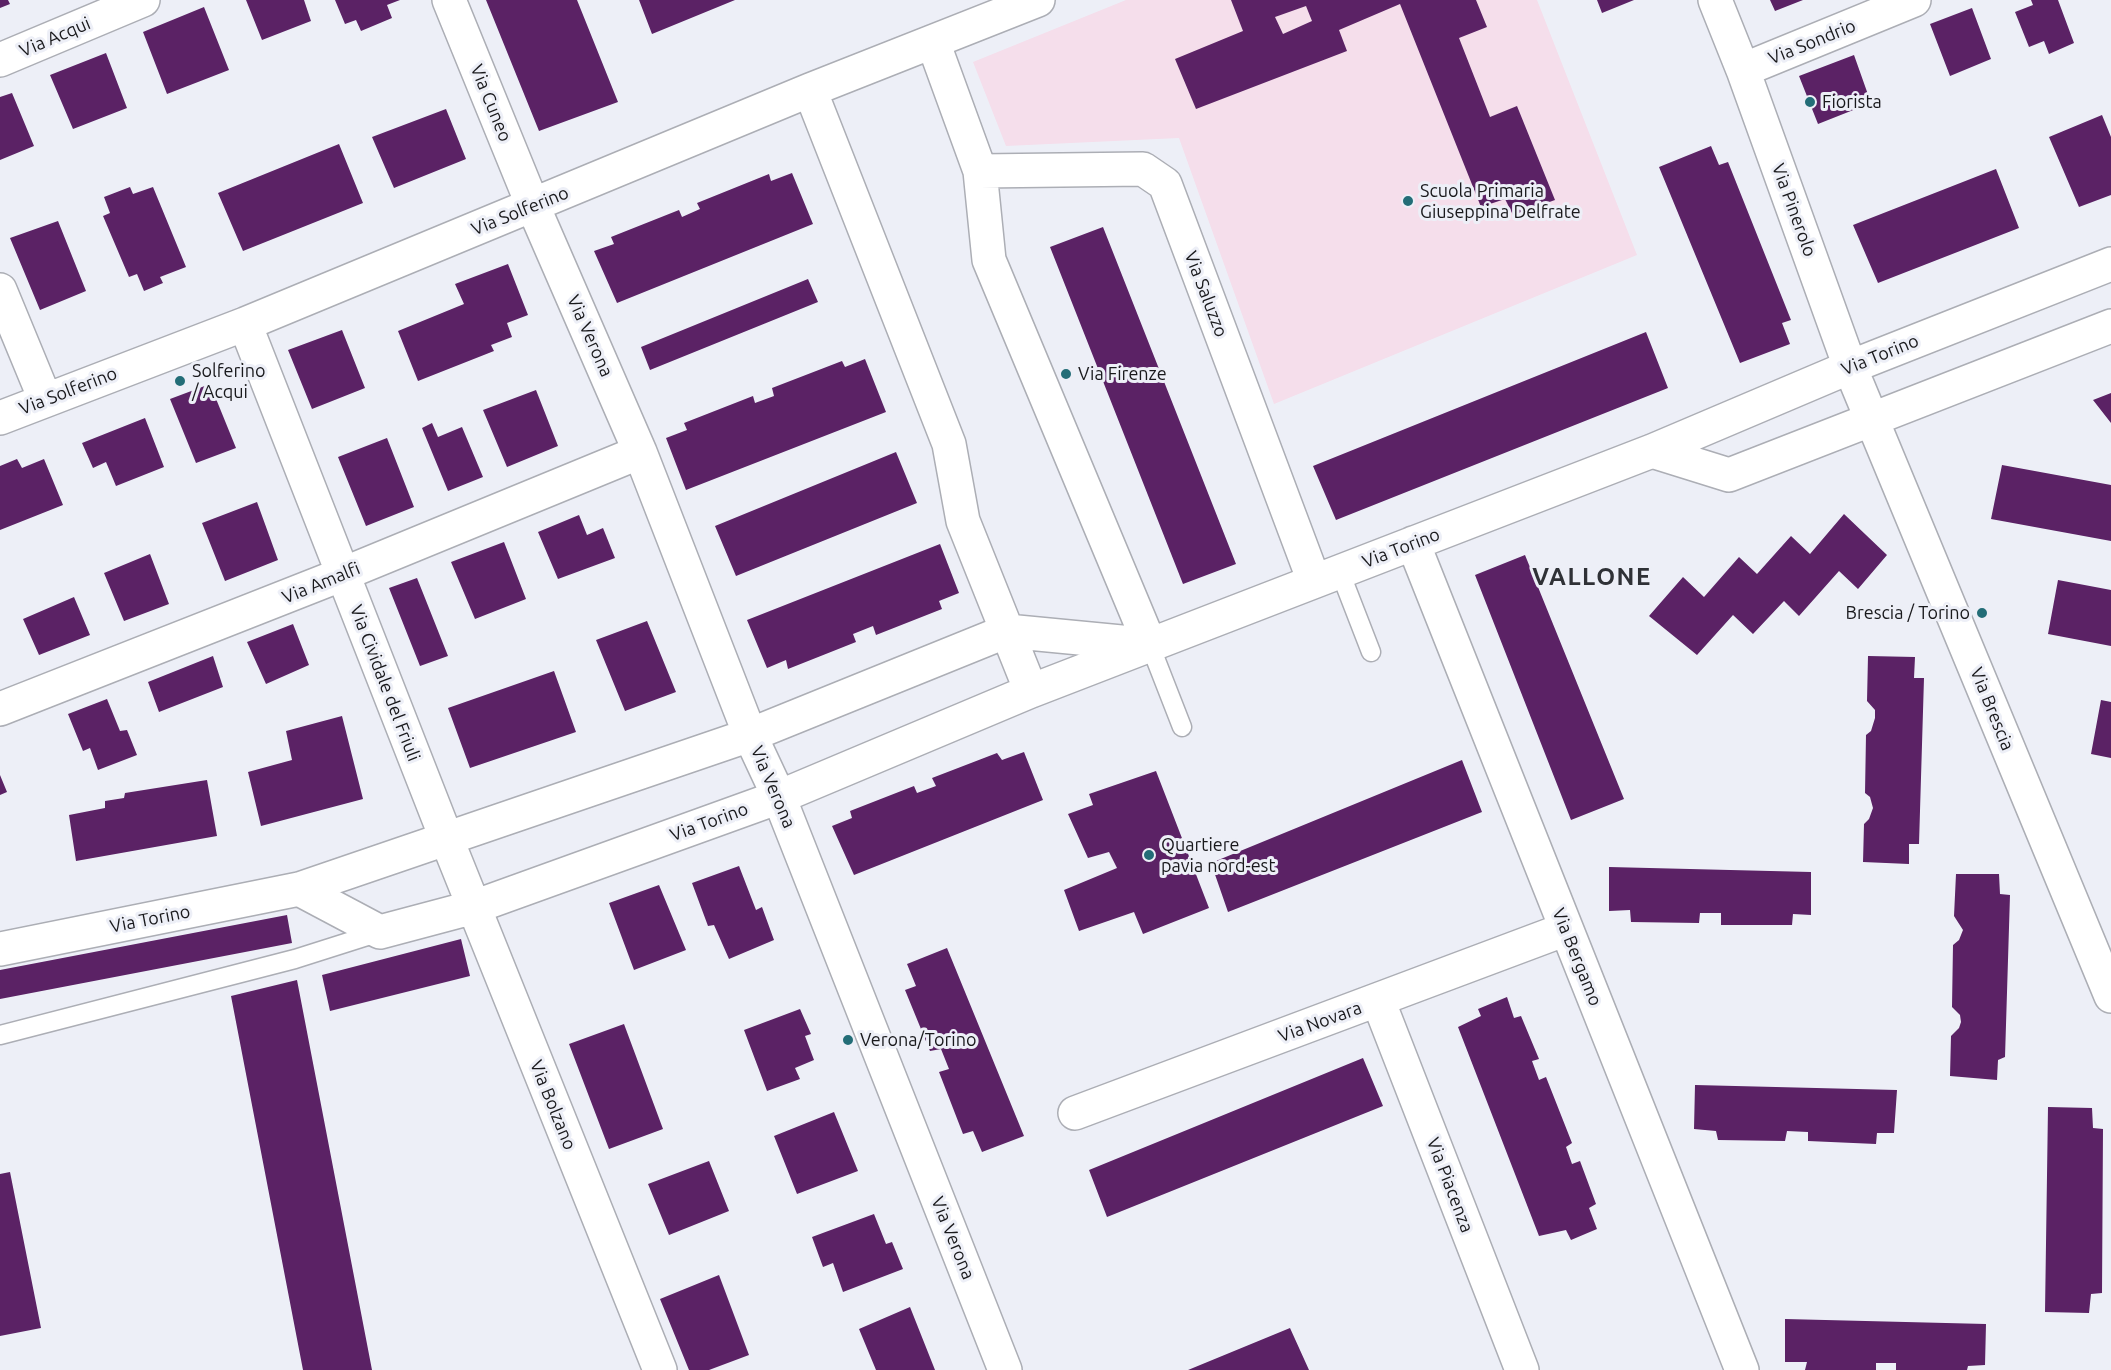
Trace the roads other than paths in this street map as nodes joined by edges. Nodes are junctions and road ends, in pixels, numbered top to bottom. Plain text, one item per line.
1 (143, 0) edge
2 (448, 0) edge
3 (1038, 0) edge
4 (1715, 0) edge
5 (1914, 0) edge
6 (933, 42) junction
7 (0, 60) edge
8 (1743, 70) junction
9 (810, 90) junction
10 (980, 171) junction
11 (533, 206) junction
12 (2111, 264) edge
13 (0, 290) edge
14 (245, 324) junction
15 (2111, 326) edge
16 (1850, 367) junction
17 (45, 399) junction
18 (0, 418) edge
19 (1872, 421) junction
20 (1652, 451) junction
21 (640, 452) junction
22 (1413, 543) junction
23 (343, 574) junction
24 (1327, 576) junction
25 (1007, 632) junction
26 (1150, 645) junction
27 (1371, 652) dead end
28 (1030, 691) junction
29 (0, 709) edge
30 (1182, 726) dead end
31 (750, 735) junction
32 (779, 797) junction
33 (447, 840) junction
34 (299, 889) junction
35 (474, 907) junction
36 (1566, 930) junction
37 (380, 933) junction
38 (0, 949) edge
39 (2111, 996) edge
40 (1378, 1000) junction
41 (0, 1035) edge
42 (1075, 1113) dead end
43 (660, 1370) edge
44 (1005, 1370) edge
45 (1522, 1370) edge
46 (1742, 1370) edge

1 - 7 street, Via Acqui
2 - 11 street, Via Cuneo
3 - 6 street, Via Solferino
4 - 8 street, Via Pinerolo
5 - 8 street, Via Sondrio
6 - 9 street, Via Solferino
6 - 10 street
8 - 16 street, Via Pinerolo
9 - 11 street, Via Solferino
9 - 25 street
10 - 24 street, Via Saluzzo
10 - 26 street
11 - 14 street, Via Solferino
11 - 21 street, Via Verona
12 - 16 street, Via Torino
13 - 17 street
14 - 17 street, Via Solferino
14 - 23 street, Via Cividale del Friuli
15 - 19 street
16 - 19 street, Via Pinerolo
16 - 20 street, Via Torino
17 - 18 street, Via Solferino
19 - 20 street
19 - 39 street, Via Brescia
20 - 22 street, Via Torino
21 - 23 street, Via Amalfi
21 - 31 street, Via Verona
22 - 24 street, Via Torino
22 - 36 street, Via Bergamo
23 - 29 street, Via Amalfi
23 - 33 street, Via Cividale del Friuli
24 - 26 street, Via Torino
24 - 27 lane
25 - 26 street, Via Torino
25 - 28 street
25 - 31 street, Via Torino
26 - 28 street, Via Torino
26 - 30 lane
28 - 32 street, Via Torino
31 - 32 street, Via Verona
31 - 33 street, Via Torino
32 - 35 street, Via Torino
32 - 44 street, Via Verona
33 - 34 street, Via Torino
33 - 35 street, Via Bolzano
34 - 37 street
34 - 38 street, Via Torino
35 - 37 street, Via Torino
35 - 43 street, Via Bolzano
36 - 40 street, Via Novara
36 - 46 street, Via Bergamo
37 - 41 lane
40 - 42 street, Via Novara
40 - 45 street, Via Piacenza

